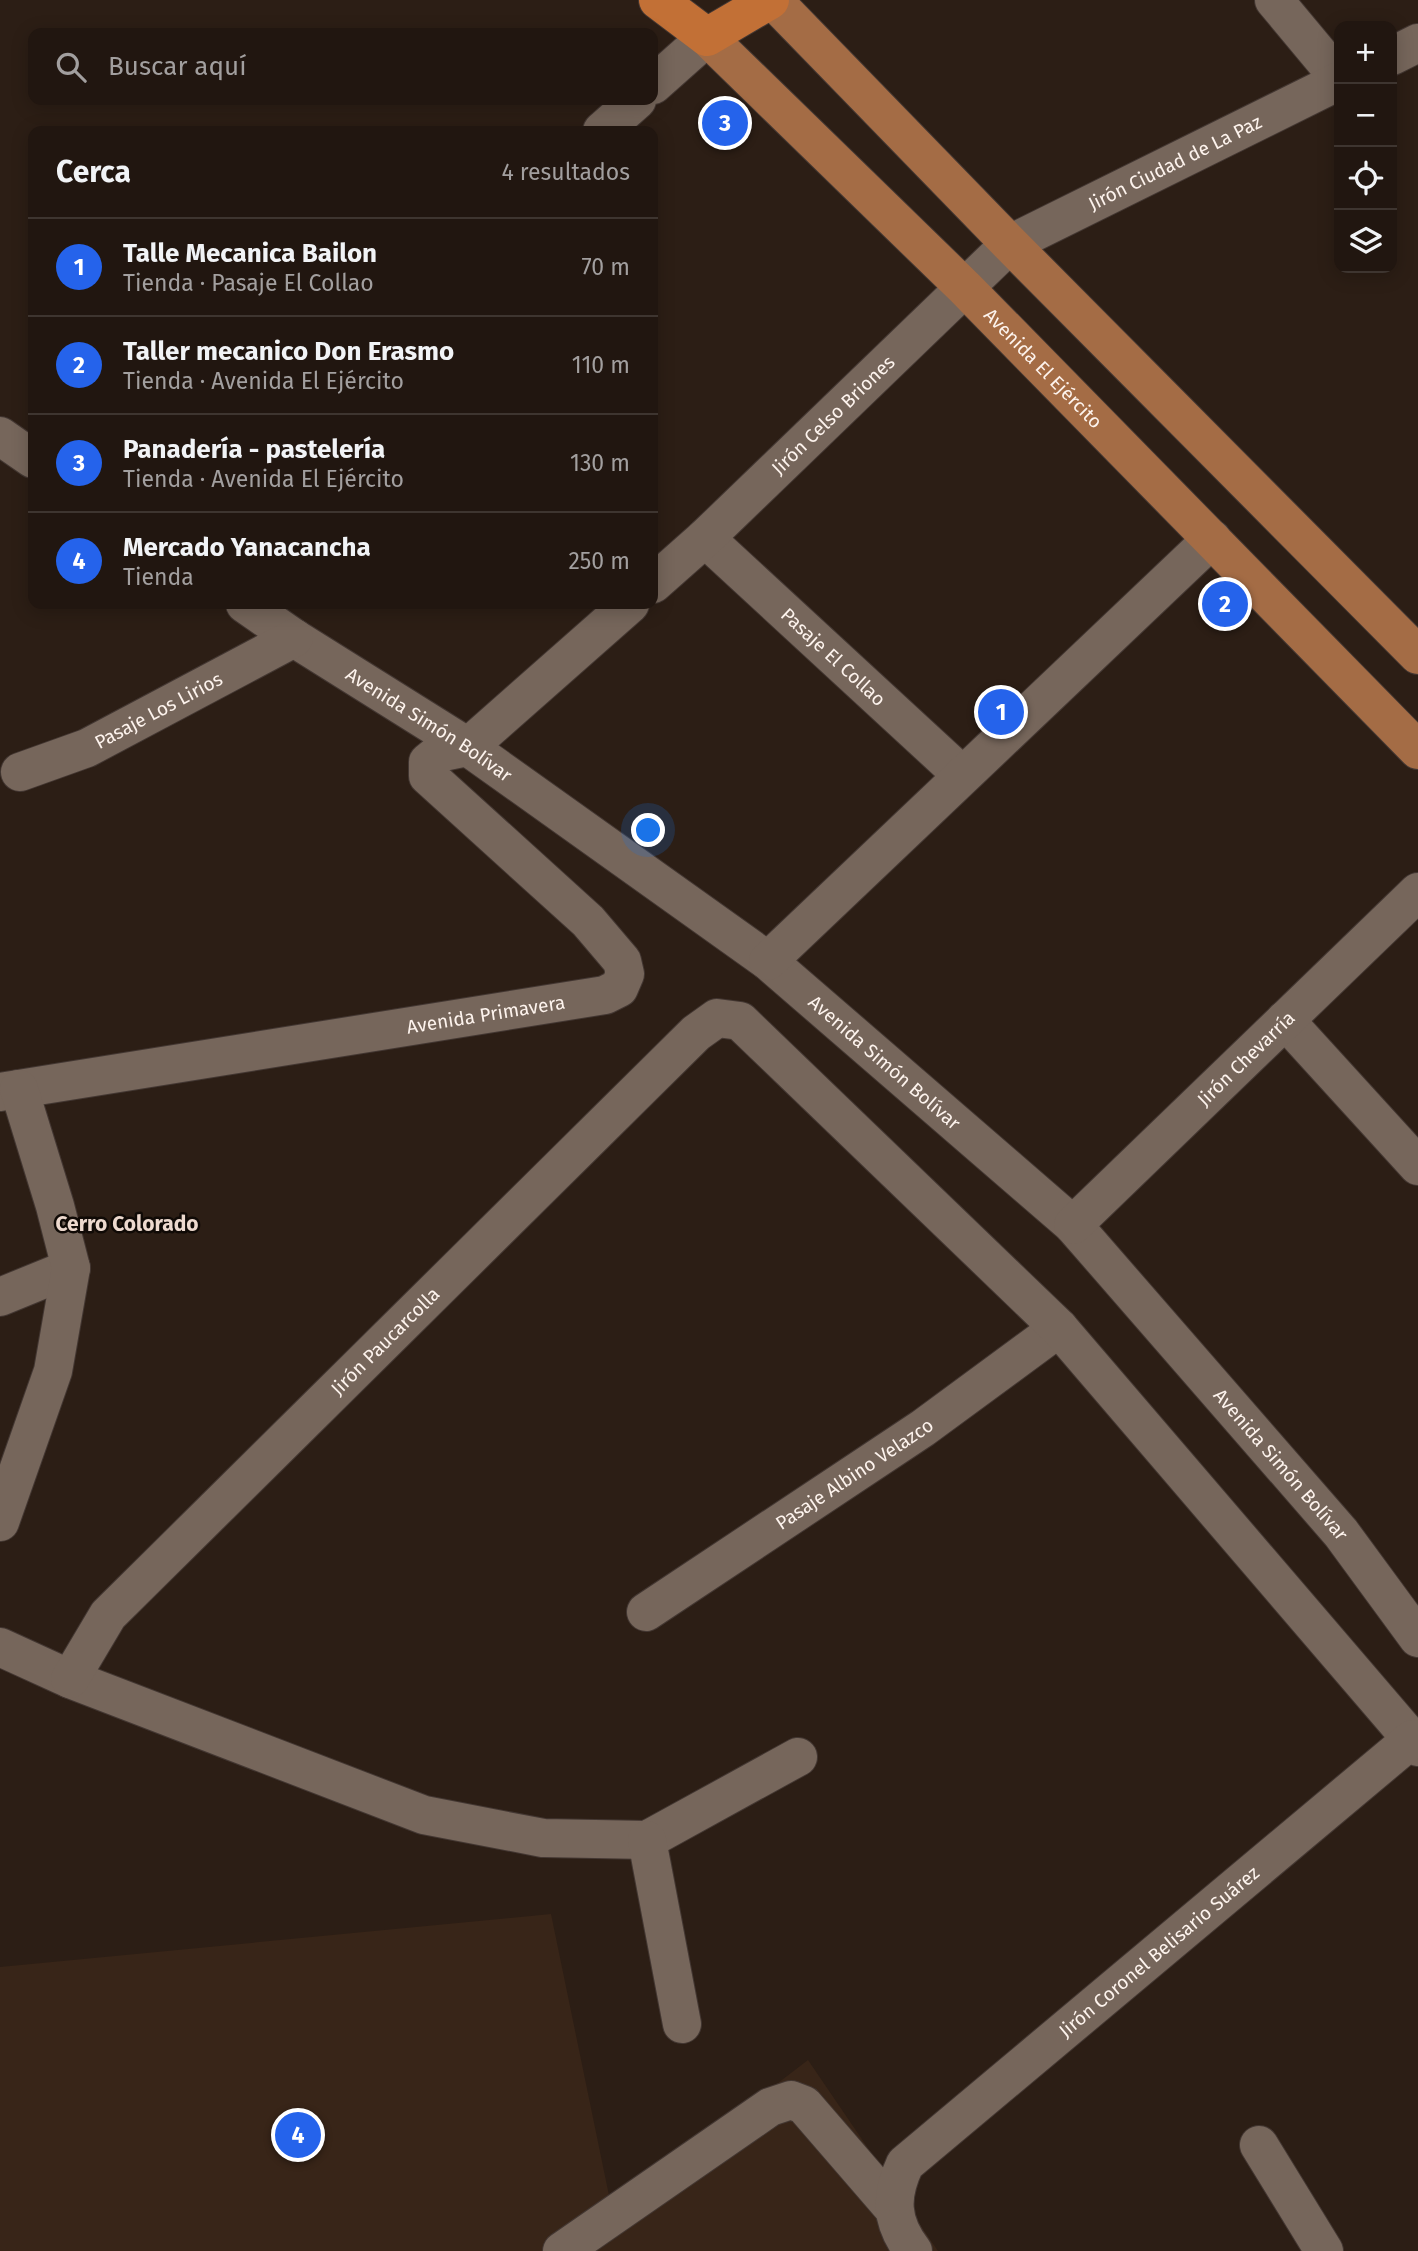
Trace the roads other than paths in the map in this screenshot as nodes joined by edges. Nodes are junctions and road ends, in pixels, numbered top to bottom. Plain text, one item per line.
1 (659, 0) edge
2 (714, 0) edge
3 (772, 0) edge
4 (1274, 0) edge
5 (707, 37) junction
6 (1418, 43) edge
7 (1397, 53) edge
8 (1334, 73) edge
9 (658, 81) edge
10 (1334, 82) edge
11 (631, 105) edge
12 (608, 126) edge
13 (1010, 244) junction
14 (965, 288) junction
15 (0, 436) edge
16 (28, 456) edge
17 (705, 538) junction
18 (1212, 539) junction
19 (658, 580) edge
20 (252, 609) edge
21 (624, 609) edge
22 (294, 638) junction
23 (1418, 654) edge
24 (468, 747) junction
25 (1418, 750) edge
26 (20, 772) dead end
27 (962, 775) junction
28 (1418, 892) edge
29 (768, 961) junction
30 (1285, 1020) junction
31 (9, 1091) edge
32 (1418, 1166) edge
33 (1073, 1225) junction
34 (71, 1268) junction
35 (0, 1297) edge
36 (1059, 1328) junction
37 (0, 1522) edge
38 (646, 1612) dead end
39 (1418, 1638) edge
40 (0, 1647) edge
41 (70, 1679) junction
42 (1415, 1743) edge
43 (798, 1757) dead end
44 (647, 1840) junction
45 (682, 2024) dead end
46 (1259, 2145) dead end
47 (893, 2208) junction
48 (906, 2249) edge
49 (562, 2251) edge
50 (1324, 2251) edge

1 - 5 highway, Avenida El Ejército
2 - 5 highway
3 - 5 highway
3 - 13 main road
4 - 8 street
5 - 9 street
5 - 14 main road, Avenida El Ejército
6 - 7 street
10 - 13 street, Jirón Ciudad de La Paz
11 - 12 street
13 - 14 street, Jirón Celso Briones
13 - 23 main road
14 - 17 street, Jirón Celso Briones
14 - 18 main road, Avenida El Ejército
15 - 16 street
17 - 19 street, Jirón Celso Briones
17 - 27 street, Pasaje El Collao
18 - 25 main road, Avenida El Ejército
18 - 27 street
20 - 22 street, Avenida Simón Bolívar
21 - 24 street
22 - 24 street, Avenida Simón Bolívar
22 - 26 street, Pasaje Los Lirios
24 - 29 street, Avenida Simón Bolívar
24 - 31 street, Avenida Primavera
27 - 29 street
28 - 30 street, Jirón Chevarría
29 - 33 street, Avenida Simón Bolívar
30 - 32 street
30 - 33 street, Jirón Chevarría
31 - 34 street
33 - 39 street, Avenida Simón Bolívar
34 - 35 street
34 - 37 street
36 - 38 street, Pasaje Albino Velazco
36 - 41 street, Jirón Paucarcolla
36 - 42 street
40 - 41 street
41 - 44 street
42 - 47 street, Jirón Coronel Belisario Suárez
43 - 44 street
44 - 45 street
46 - 50 street
47 - 48 street
47 - 49 street

